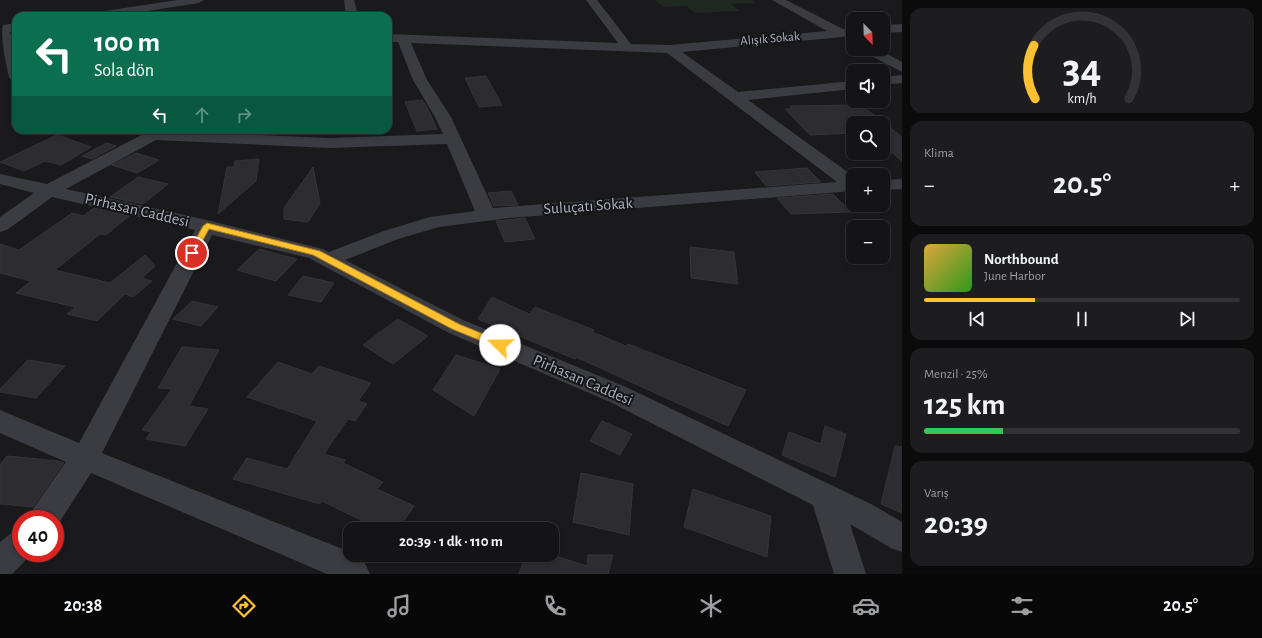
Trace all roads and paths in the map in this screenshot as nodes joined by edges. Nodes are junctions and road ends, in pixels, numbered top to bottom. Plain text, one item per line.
1 (199, 0) edge
2 (349, 0) edge
3 (591, 0) edge
4 (778, 0) edge
5 (166, 2) edge
6 (113, 12) edge
7 (171, 12) edge
8 (351, 12) edge
9 (12, 27) edge
10 (902, 28) edge
11 (890, 29) edge
12 (839, 32) junction
13 (846, 32) edge
14 (846, 36) edge
15 (395, 38) edge
16 (628, 48) junction
17 (670, 49) junction
18 (881, 56) edge
19 (12, 62) edge
20 (902, 68) edge
21 (12, 73) edge
22 (0, 74) edge
23 (902, 79) edge
24 (890, 80) edge
25 (846, 85) edge
26 (734, 97) junction
27 (154, 134) edge
28 (189, 134) edge
29 (452, 139) junction
30 (0, 179) edge
31 (846, 181) edge
32 (902, 184) edge
33 (890, 185) edge
34 (846, 187) edge
35 (50, 190) junction
36 (486, 215) junction
37 (0, 226) edge
38 (207, 226) junction
39 (329, 259) junction
40 (0, 421) edge
41 (85, 458) junction
42 (826, 497) junction
43 (50, 510) edge
44 (902, 538) edge
45 (12, 552) edge
46 (0, 563) edge
47 (353, 574) edge
48 (850, 574) edge

1 - 5 street
2 - 8 street
3 - 16 street
4 - 12 street
5 - 6 street
5 - 7 street
9 - 19 street
10 - 11 street
12 - 13 street, Alışık Sokak
12 - 14 street
12 - 17 street, Alışık Sokak
15 - 16 street, Alışık Sokak
15 - 29 street
16 - 17 street, Alışık Sokak
17 - 26 street
18 - 20 street
21 - 22 street
23 - 24 street
25 - 26 street
26 - 31 street
27 - 35 street
28 - 29 street
29 - 36 street
30 - 35 street, Pirhasan Caddesi
32 - 33 street
34 - 36 street, Suluçatı Sokak
35 - 37 street
35 - 38 street, Pirhasan Caddesi
36 - 39 street, Suluçatı Sokak
38 - 39 street, Pirhasan Caddesi
38 - 41 street
39 - 42 street, Pirhasan Caddesi
40 - 41 street
41 - 43 street
41 - 47 street
42 - 44 street, Pirhasan Caddesi
42 - 48 street
45 - 46 street

